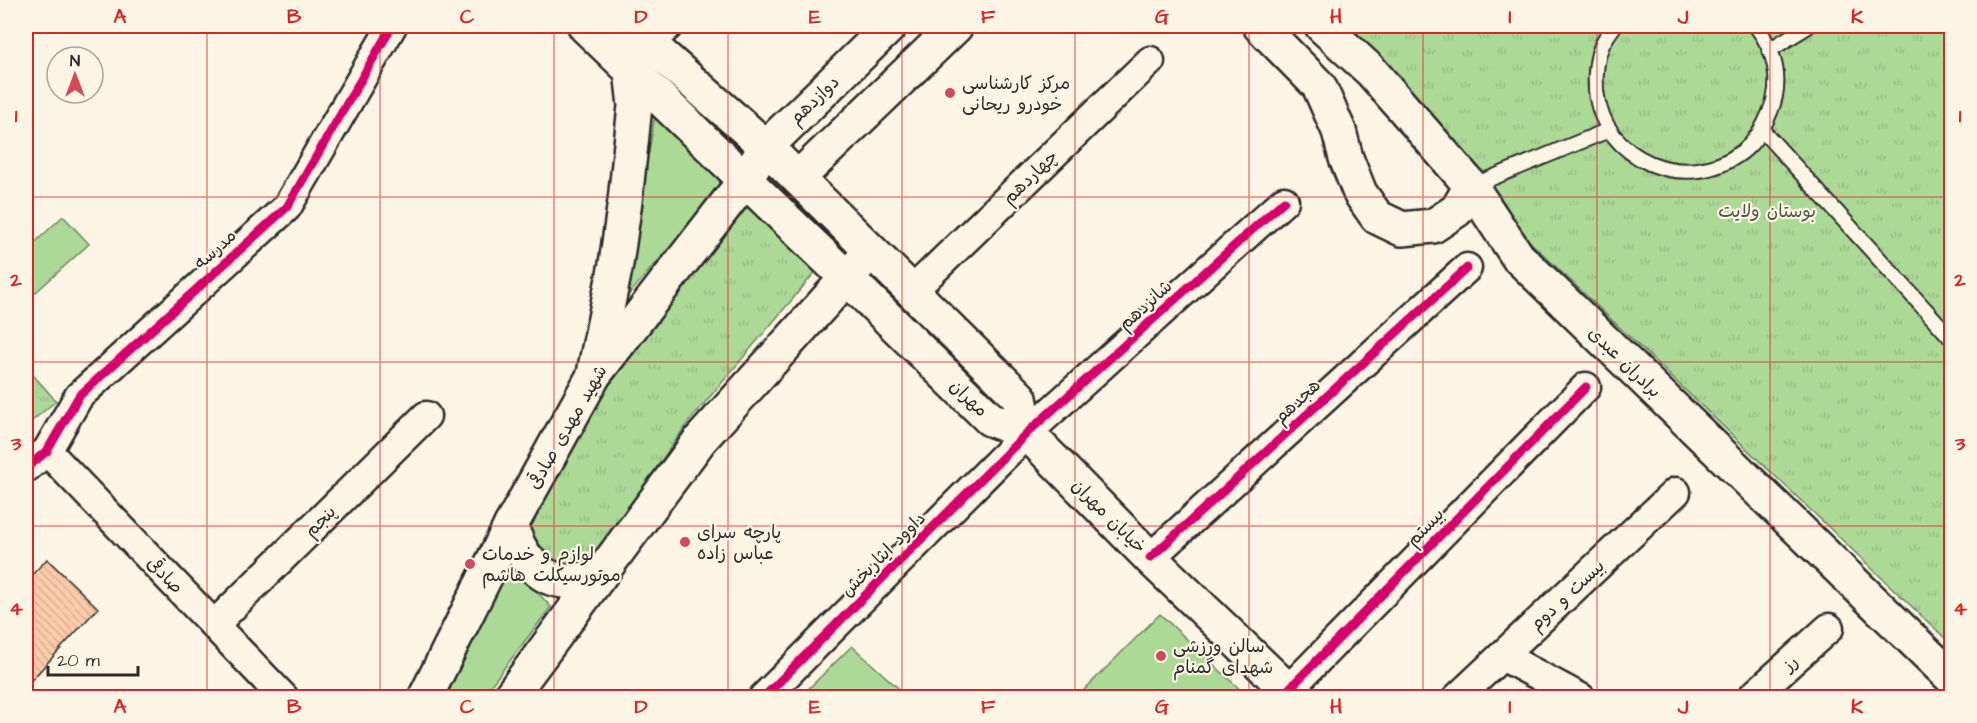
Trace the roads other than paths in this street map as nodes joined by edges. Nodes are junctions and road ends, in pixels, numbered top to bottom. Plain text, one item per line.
1 (392, 26) edge
2 (585, 26) edge
3 (890, 26) edge
4 (956, 26) edge
5 (1260, 26) edge
6 (1322, 26) edge
7 (1614, 26) edge
8 (1756, 26) edge
9 (1808, 26) edge
10 (649, 31) edge
11 (1771, 49) junction
12 (1150, 62) dead end
13 (631, 70) junction
14 (1609, 130) junction
15 (1762, 130) junction
16 (766, 147) junction
17 (798, 178) junction
18 (745, 180) junction
19 (1471, 186) junction
20 (1284, 201) dead end
21 (871, 252) junction
22 (1467, 267) dead end
23 (847, 278) junction
24 (911, 292) junction
25 (1952, 339) edge
26 (594, 375) junction
27 (1586, 387) dead end
28 (426, 416) dead end
29 (1027, 433) junction
30 (36, 460) edge
31 (1676, 492) dead end
32 (511, 525) junction
33 (1150, 558) junction
34 (599, 576) junction
35 (214, 625) junction
36 (1829, 628) dead end
37 (1502, 656) junction
38 (1952, 678) edge
39 (1292, 694) edge
40 (284, 698) edge
41 (425, 698) edge
42 (509, 698) edge
43 (764, 698) edge
44 (1457, 698) edge
45 (1581, 698) edge
46 (1751, 698) edge

1 - 30 street, مدرسه
2 - 13 main road, مهران
3 - 16 main road, دوازدهم
4 - 17 main road
5 - 19 main road
6 - 19 main road, برادران عبدی
7 - 14 lane
8 - 11 lane
9 - 11 lane
10 - 16 main road, مهران
11 - 15 lane
12 - 24 street, چهاردهم
13 - 18 main road, مهران
13 - 26 main road
14 - 15 lane
14 - 19 lane
15 - 25 lane
16 - 17 main road, مهران
16 - 18 main road, دوازدهم
17 - 21 main road, مهران
18 - 23 main road, مهران
18 - 26 main road, شهید مهدی صادقی
19 - 38 main road, برادران عبدی
20 - 29 street, شانزدهم
21 - 23 main road
21 - 24 main road, مهران
22 - 33 street, هجدهم
23 - 29 main road, مهران
23 - 34 main road
24 - 29 main road, مهران
26 - 32 main road, شهید مهدی صادقی
27 - 39 street, بیستم
28 - 35 street, پنجم
29 - 33 main road, خیابان مهران
29 - 43 street, داوود ایثاربخش
30 - 35 street, صادقی
31 - 37 street, بیست و دوم
32 - 34 main road
32 - 41 main road, شهید مهدی صادقی
33 - 39 main road, خیابان مهران
34 - 42 main road
35 - 40 street, صادقی
36 - 46 street, رز
37 - 44 street, بیست و دوم
37 - 45 street

